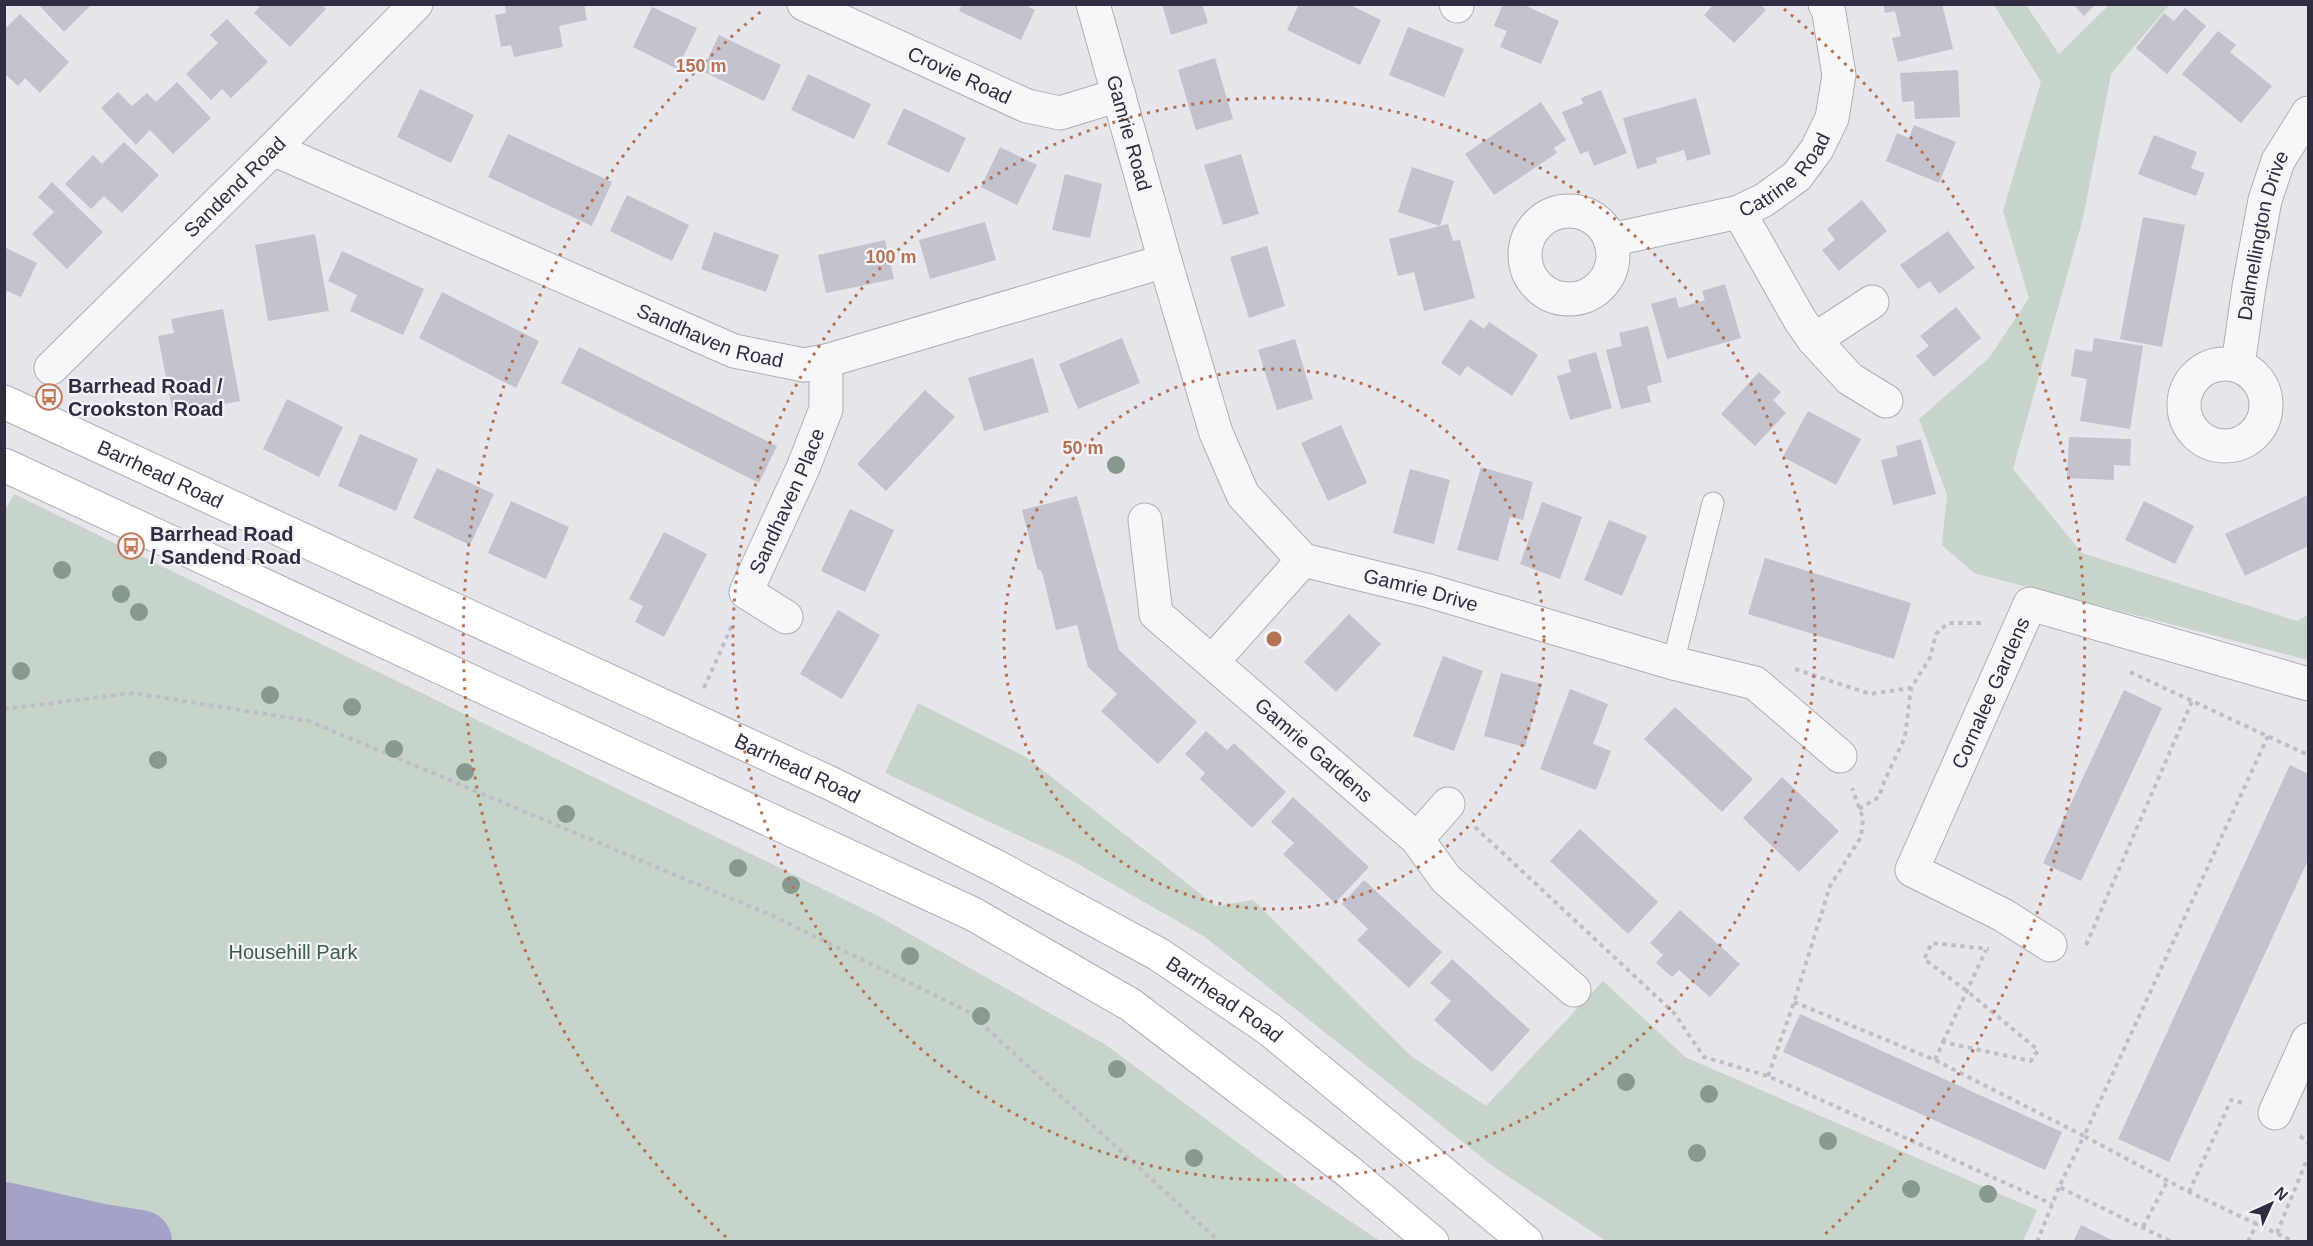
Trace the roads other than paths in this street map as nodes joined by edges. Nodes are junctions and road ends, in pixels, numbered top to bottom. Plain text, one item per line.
1 (416, 4) edge
2 (804, 4) edge
3 (1093, 4) edge
4 (1825, 4) edge
5 (1119, 95) junction
6 (2308, 113) edge
7 (273, 149) junction
8 (1739, 212) junction
9 (1610, 240) dead end
10 (1165, 261) junction
11 (1872, 302) dead end
12 (1815, 340) junction
13 (826, 361) junction
14 (2238, 365) dead end
15 (51, 368) dead end
16 (1886, 401) dead end
17 (4, 402) edge
18 (4, 465) edge
19 (1713, 503) dead end
20 (1145, 520) dead end
21 (1303, 560) junction
22 (786, 617) dead end
23 (1212, 662) junction
24 (1673, 663) junction
25 (2308, 684) edge
26 (1840, 756) road end
27 (1448, 804) road end
28 (1417, 839) junction
29 (2050, 945) dead end
30 (1574, 990) dead end
31 (2308, 1040) edge
32 (2275, 1113) road end
33 (1432, 1242) edge
34 (1526, 1242) edge

1 - 7 street, Sandend Road
2 - 5 street, Crovie Road
3 - 5 street, Gamrie Road
4 - 8 street, Catrine Road
5 - 10 street, Gamrie Road
6 - 14 street, Dalmellington Drive
7 - 13 street, Sandhaven Road
7 - 15 street, Sandend Road
8 - 9 street, Catrine Road
8 - 12 street
10 - 13 street, Sandhaven Road
10 - 21 street
11 - 12 street
12 - 16 street
13 - 22 street, Sandhaven Place
17 - 34 main road, Barrhead Road
18 - 33 main road
19 - 24 lane
20 - 23 street, Gamrie Gardens
21 - 23 street
21 - 24 street, Gamrie Drive
23 - 28 street, Gamrie Gardens
24 - 26 street, Gamrie Drive
25 - 29 street, Cornalee Gardens
27 - 28 street
28 - 30 street, Gamrie Gardens
31 - 32 street

